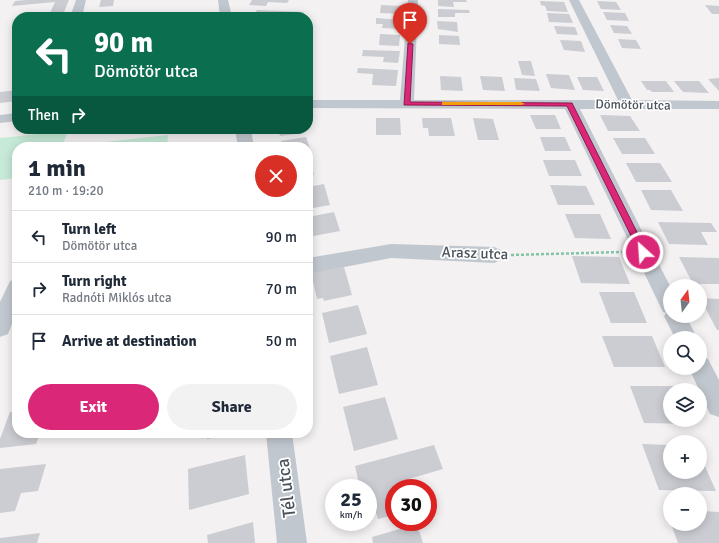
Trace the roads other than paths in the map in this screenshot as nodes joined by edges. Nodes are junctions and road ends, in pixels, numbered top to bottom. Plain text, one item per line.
1 (81, 0) edge
2 (223, 0) edge
3 (413, 0) edge
4 (574, 0) edge
5 (77, 12) edge
6 (225, 12) edge
7 (313, 104) edge
8 (407, 104) junction
9 (570, 104) junction
10 (627, 105) junction
11 (719, 105) edge
12 (12, 118) edge
13 (0, 119) edge
14 (494, 255) road end
15 (313, 265) edge
16 (12, 287) edge
17 (0, 288) edge
18 (663, 292) edge
19 (12, 299) edge
20 (0, 327) edge
21 (704, 375) edge
22 (719, 405) edge
23 (280, 438) edge
24 (292, 543) edge

1 - 5 street
2 - 6 street
3 - 8 street
4 - 10 street
7 - 8 street, Dömötör utca
8 - 9 street, Dömötör utca
9 - 10 street, Dömötör utca
9 - 18 street
10 - 11 street, Dömötör utca
12 - 13 street
14 - 15 street, Arasz utca
16 - 17 street
19 - 20 street
21 - 22 street
23 - 24 street, Tél utca

